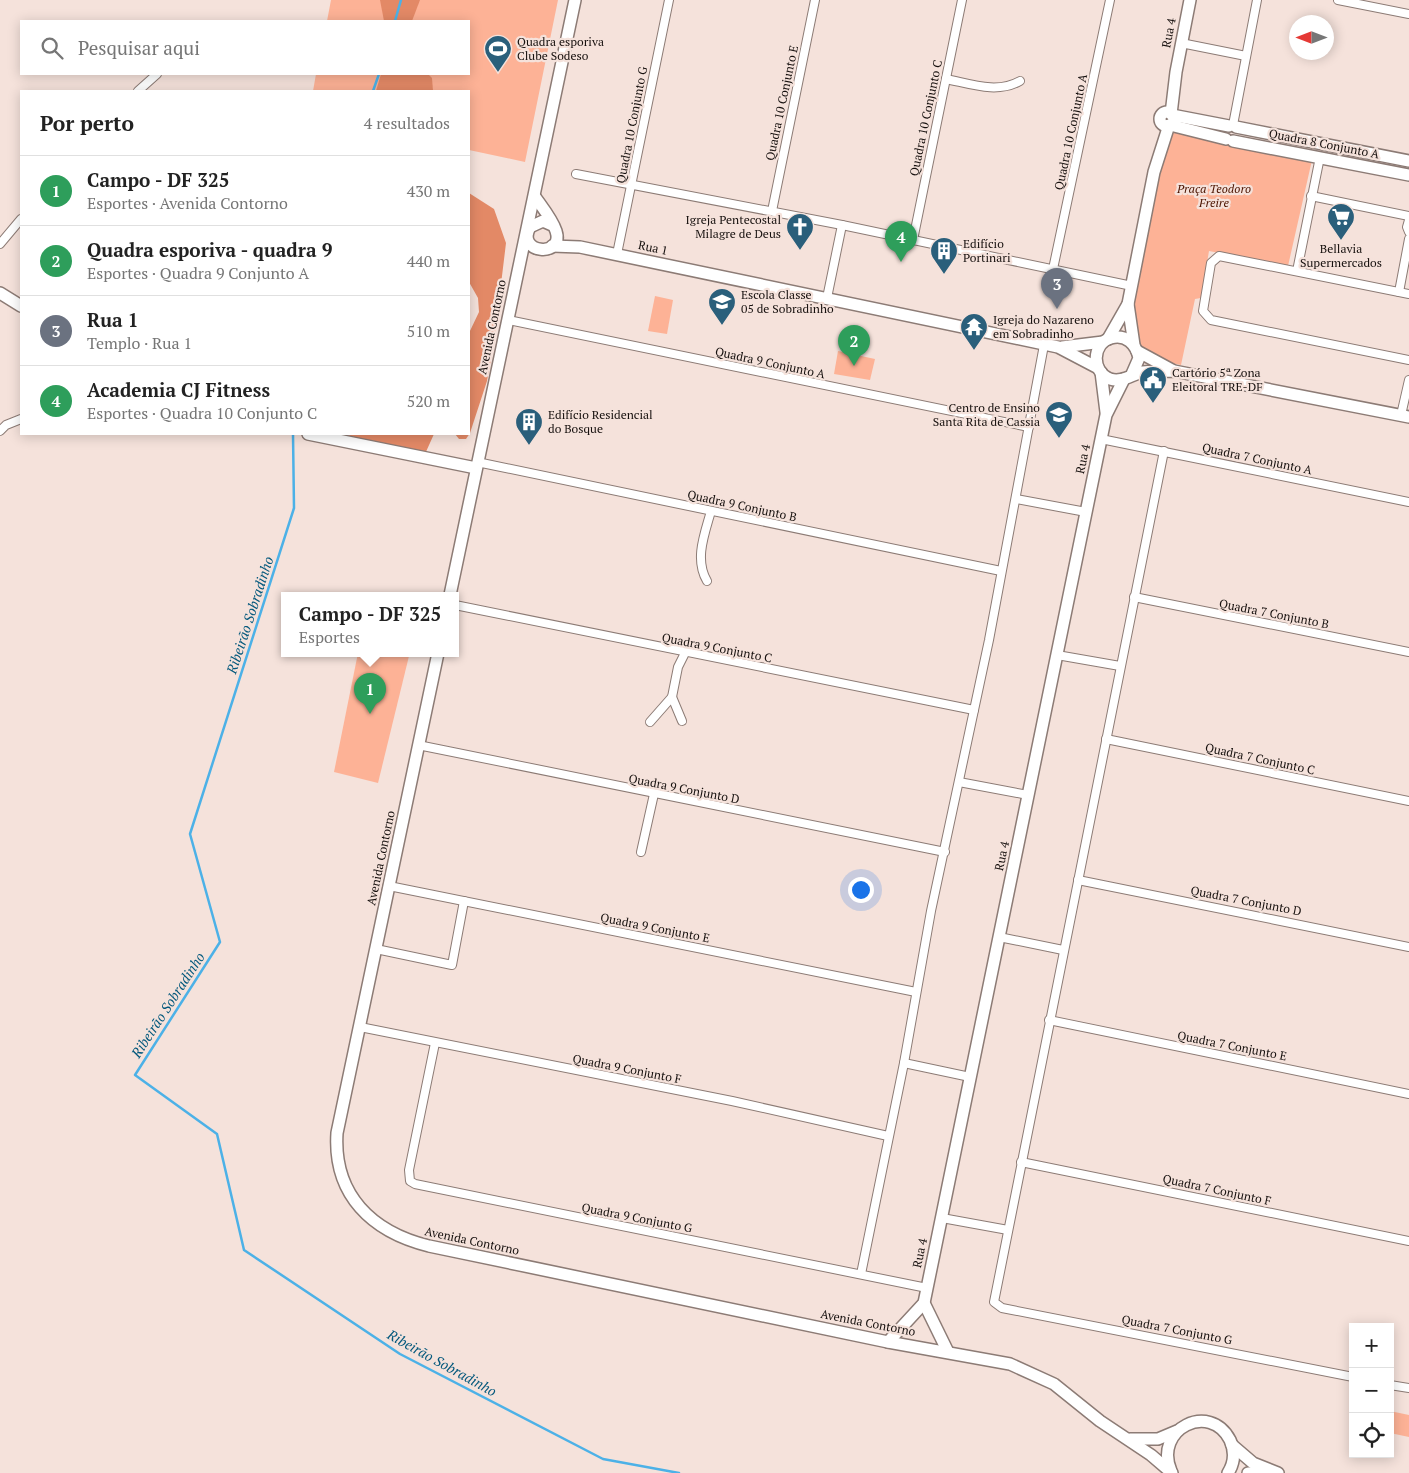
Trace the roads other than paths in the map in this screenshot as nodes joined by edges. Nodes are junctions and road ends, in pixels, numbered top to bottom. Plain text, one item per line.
1 (575, 0) edge
2 (669, 0) edge
3 (815, 0) edge
4 (962, 0) edge
5 (1110, 0) edge
6 (1190, 0) edge
7 (1257, 0) edge
8 (1338, 0) edge
9 (1409, 14) edge
10 (1182, 43) junction
11 (1246, 56) junction
12 (156, 75) edge
13 (946, 80) junction
14 (1020, 81) dead end
15 (139, 90) edge
16 (1168, 119) junction
17 (1233, 126) junction
18 (1229, 140) junction
19 (1320, 157) junction
20 (1389, 157) junction
21 (1407, 161) edge
22 (1387, 171) junction
23 (576, 174) dead end
24 (1406, 174) edge
25 (632, 184) junction
26 (1311, 196) junction
27 (535, 197) junction
28 (772, 211) junction
29 (1409, 216) edge
30 (20, 220) edge
31 (1409, 220) edge
32 (842, 225) junction
33 (554, 227) junction
34 (527, 232) junction
35 (1409, 232) edge
36 (1409, 239) edge
37 (912, 240) junction
38 (0, 244) edge
39 (580, 247) junction
40 (546, 248) junction
41 (617, 254) junction
42 (1053, 269) junction
43 (519, 270) junction
44 (1297, 271) junction
45 (1132, 286) junction
46 (1399, 292) junction
47 (0, 294) edge
48 (1409, 294) edge
49 (827, 298) junction
50 (1128, 304) junction
51 (20, 305) edge
52 (508, 320) junction
53 (1106, 340) junction
54 (1044, 345) junction
55 (1058, 348) junction
56 (1136, 348) junction
57 (1409, 360) edge
58 (1099, 370) junction
59 (1174, 371) junction
60 (1128, 377) junction
61 (1409, 384) edge
62 (1106, 415) junction
63 (1405, 416) edge
64 (20, 419) edge
65 (1029, 427) junction
66 (0, 431) edge
67 (313, 435) edge
68 (1101, 439) junction
69 (1164, 451) junction
70 (477, 465) junction
71 (1016, 499) junction
72 (1409, 502) edge
73 (710, 510) junction
74 (1086, 512) junction
75 (1001, 571) junction
76 (707, 580) dead end
77 (451, 592) edge
78 (1134, 597) junction
79 (459, 606) edge
80 (1409, 652) edge
81 (685, 653) junction
82 (1057, 655) junction
83 (437, 657) edge
84 (1120, 666) junction
85 (672, 698) junction
86 (974, 710) junction
87 (682, 721) dead end
88 (650, 722) dead end
89 (1106, 739) junction
90 (418, 745) junction
91 (959, 782) junction
92 (654, 794) junction
93 (1028, 795) junction
94 (1409, 801) edge
95 (641, 852) dead end
96 (945, 852) junction
97 (1078, 880) junction
98 (389, 886) junction
99 (464, 901) junction
100 (999, 937) junction
101 (1409, 947) edge
102 (376, 949) junction
103 (1063, 950) junction
104 (916, 992) junction
105 (1050, 1020) junction
106 (360, 1026) junction
107 (435, 1042) junction
108 (904, 1063) junction
109 (970, 1077) junction
110 (1409, 1094) edge
111 (888, 1136) junction
112 (1021, 1162) junction
113 (942, 1218) junction
114 (1008, 1230) junction
115 (1409, 1241) edge
116 (860, 1274) junction
117 (927, 1288) junction
118 (924, 1303) junction
119 (888, 1342) junction
120 (948, 1352) junction
121 (1349, 1376) edge
122 (1394, 1386) edge
123 (1409, 1388) edge
124 (1177, 1431) junction
125 (1128, 1439) junction
126 (1232, 1445) junction
127 (1172, 1473) edge
128 (1228, 1473) edge
129 (1248, 1473) edge
130 (1262, 1473) edge
131 (1278, 1473) edge

1 - 27 street, Avenida Contorno
2 - 25 street, Quadra 10 Conjunto G
3 - 28 street, Quadra 10 Conjunto E
4 - 13 street, Quadra 10 Conjunto C
5 - 42 street, Quadra 10 Conjunto A
6 - 10 street, Rua 4
7 - 11 street
8 - 9 street
10 - 11 street
10 - 16 street, Rua 4
11 - 17 street
12 - 15 street
13 - 14 street
13 - 37 street, Quadra 10 Conjunto C
16 - 17 street, Quadra 8 Conjunto A
16 - 18 street, Quadra 8 Conjunto A
16 - 45 street, Rua 4
17 - 18 street
17 - 20 street, Quadra 8 Conjunto A
18 - 19 street, Quadra 8 Conjunto A
19 - 22 street, Quadra 8 Conjunto A
19 - 26 street
20 - 21 street, Quadra 8 Conjunto A
20 - 22 street
21 - 24 street
22 - 24 street, Quadra 8 Conjunto A
23 - 25 street
25 - 28 street
25 - 41 street, Quadra 10 Conjunto G
26 - 29 street
26 - 44 street
27 - 33 street
27 - 34 street, Avenida Contorno
28 - 32 street
30 - 38 street
31 - 35 street
32 - 37 street
32 - 49 street
33 - 34 street
33 - 39 street, Rua 1
33 - 40 street
34 - 40 street
34 - 43 street, Avenida Contorno
36 - 46 street
37 - 42 street
39 - 40 street, Rua 1
39 - 41 street, Rua 1
40 - 43 street, Avenida Contorno
41 - 49 street, Rua 1
42 - 45 street
43 - 52 street, Avenida Contorno
44 - 46 street
44 - 57 street
45 - 50 street
46 - 48 street
47 - 51 street
49 - 54 street, Rua 1
50 - 53 street
50 - 56 street
52 - 65 street, Quadra 9 Conjunto A
52 - 70 street, Avenida Contorno
53 - 55 street
53 - 56 street
53 - 58 street
54 - 55 street, Rua 1
54 - 65 street
55 - 58 street
56 - 59 street
56 - 60 street
58 - 60 street
58 - 62 street
59 - 60 street
59 - 63 street
60 - 62 street
61 - 63 street
62 - 68 street, Rua 4
64 - 66 street
65 - 71 street
67 - 70 street
68 - 69 street, Quadra 7 Conjunto A
68 - 74 street, Rua 4
69 - 72 street, Quadra 7 Conjunto A
69 - 78 street
70 - 73 street, Quadra 9 Conjunto B
70 - 77 street, Avenida Contorno
71 - 74 street
71 - 75 street
73 - 75 street, Quadra 9 Conjunto B
73 - 76 street
74 - 82 street, Rua 4
75 - 86 street
78 - 80 street, Quadra 7 Conjunto B
78 - 84 street
79 - 81 street, Quadra 9 Conjunto C
81 - 85 street
81 - 86 street, Quadra 9 Conjunto C
82 - 84 street
82 - 93 street, Rua 4
83 - 90 street, Avenida Contorno
84 - 89 street
85 - 87 street
85 - 88 street
86 - 91 street
89 - 94 street, Quadra 7 Conjunto C
89 - 97 street
90 - 92 street, Quadra 9 Conjunto D
90 - 98 street, Avenida Contorno
91 - 93 street
91 - 96 street
92 - 95 street
92 - 96 street, Quadra 9 Conjunto D
93 - 100 street, Rua 4
96 - 104 street
97 - 101 street, Quadra 7 Conjunto D
97 - 103 street
98 - 99 street, Quadra 9 Conjunto E
98 - 102 street, Avenida Contorno
99 - 102 street
99 - 104 street, Quadra 9 Conjunto E
100 - 103 street
100 - 109 street, Rua 4
102 - 106 street, Avenida Contorno
103 - 105 street
104 - 108 street
105 - 110 street, Quadra 7 Conjunto E
105 - 112 street
106 - 107 street, Quadra 9 Conjunto F
106 - 119 street, Avenida Contorno
107 - 111 street, Quadra 9 Conjunto F
107 - 116 street, Quadra 9 Conjunto G
108 - 109 street
108 - 111 street
109 - 113 street, Rua 4
111 - 116 street
112 - 114 street
112 - 115 street, Quadra 7 Conjunto F
113 - 114 street
113 - 117 street, Rua 4
114 - 121 street, Quadra 7 Conjunto G
116 - 117 street, Quadra 9 Conjunto G
117 - 118 street, Rua 4
118 - 119 street
118 - 120 street
119 - 120 street, Avenida Contorno
120 - 125 street, Avenida Contorno
122 - 123 street
124 - 125 street
124 - 126 street
124 - 127 street
125 - 127 street, Avenida Contorno
126 - 128 street
126 - 131 street
129 - 130 street

